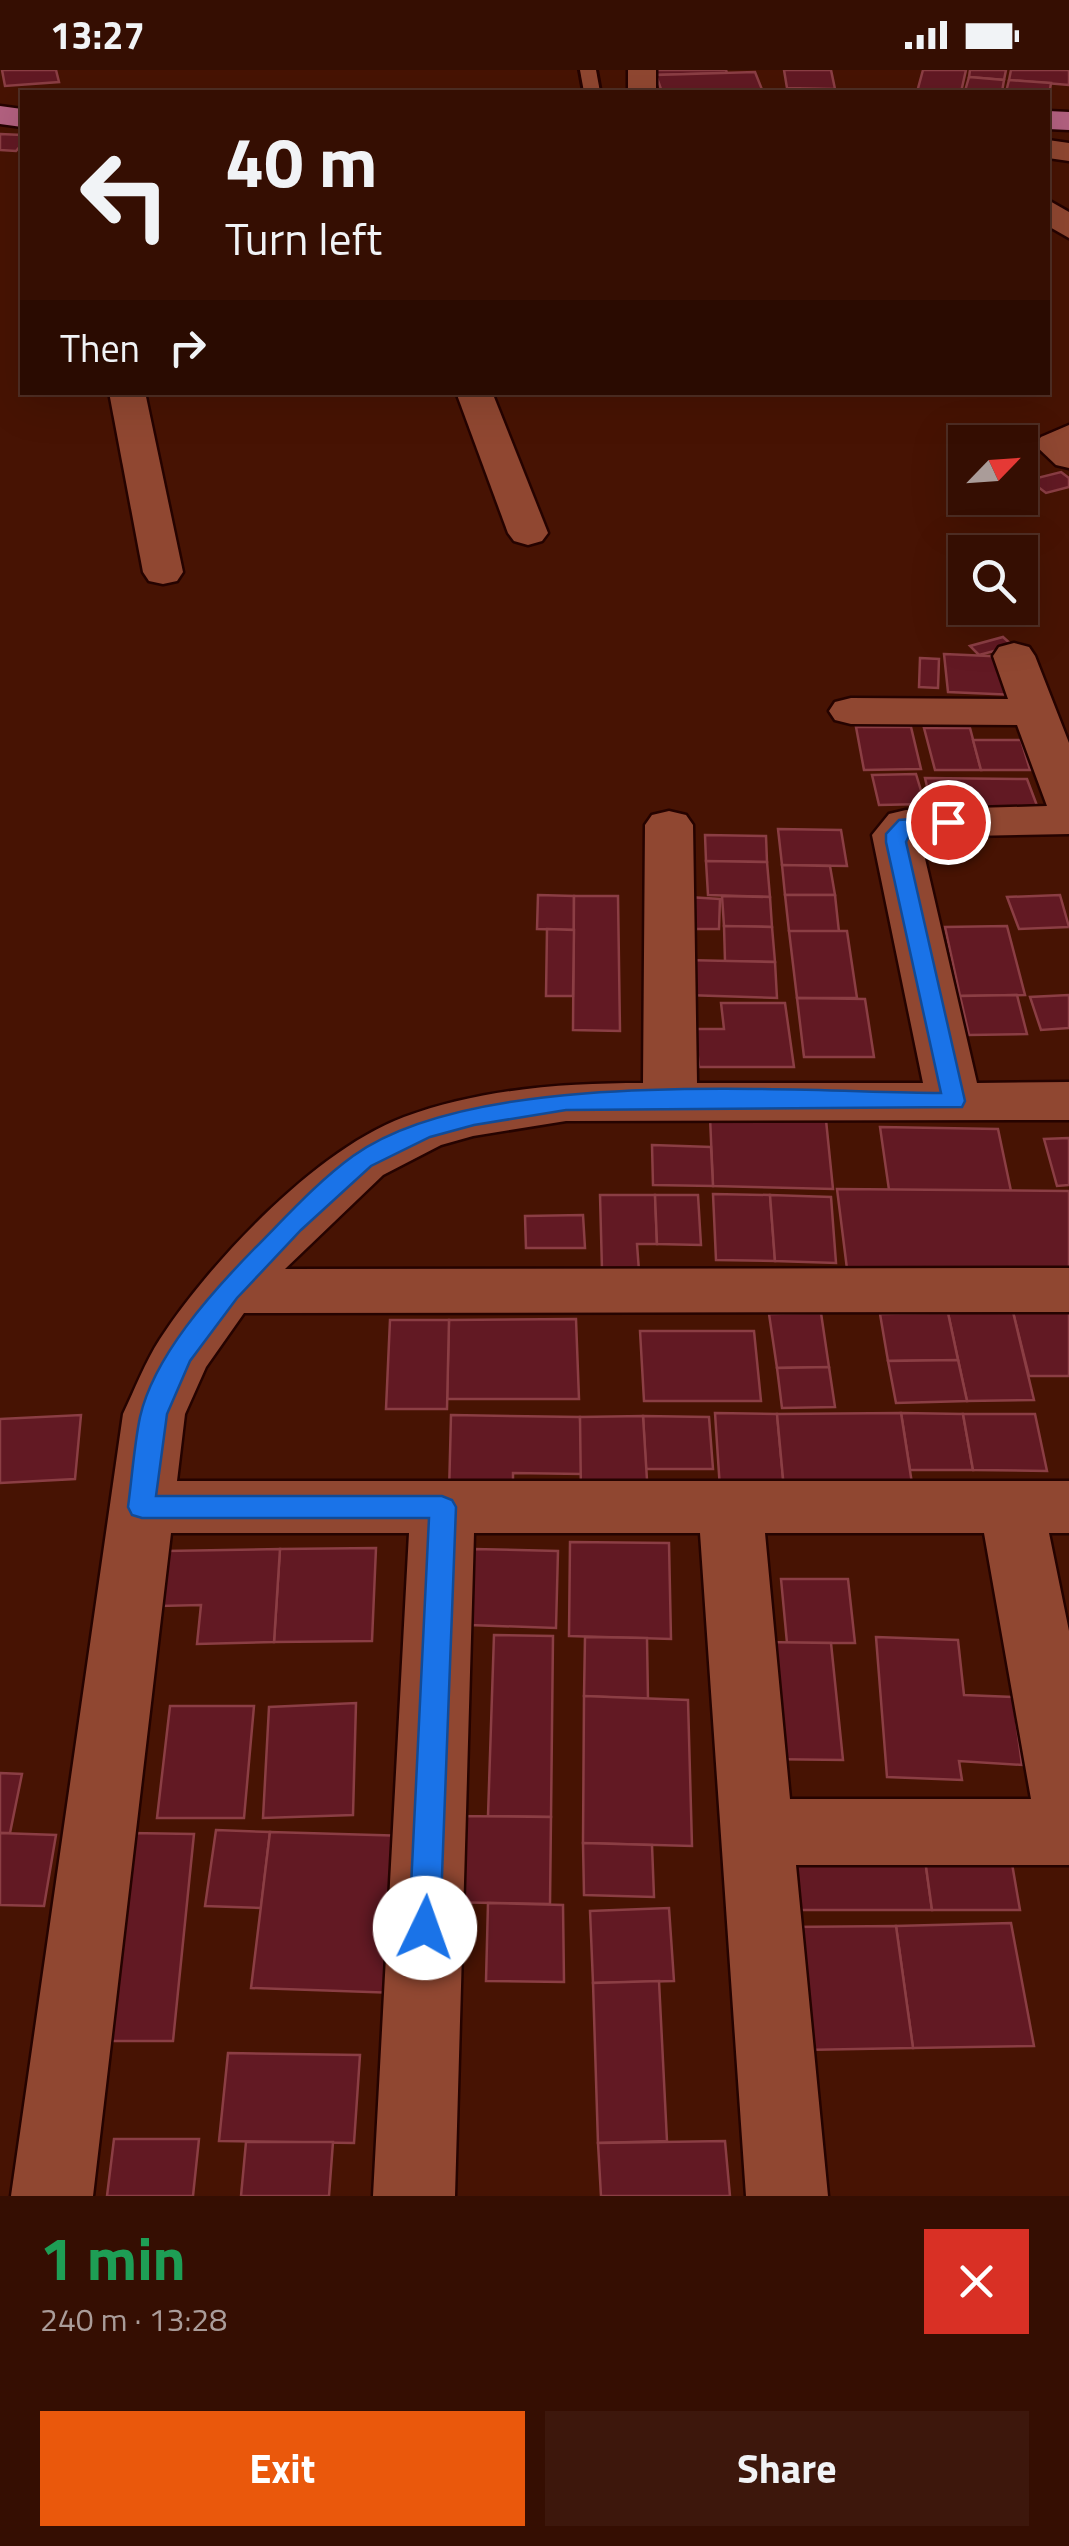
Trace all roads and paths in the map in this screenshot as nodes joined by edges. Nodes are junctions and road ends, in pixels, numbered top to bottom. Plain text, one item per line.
1 (1050, 212) edge
2 (1069, 228) edge
3 (128, 395) edge
4 (475, 395) edge
5 (1069, 436) edge
6 (1069, 457) edge
7 (528, 533) dead end
8 (163, 572) dead end
9 (1014, 656) dead end
10 (852, 711) dead end
11 (1034, 712) junction
12 (1069, 804) edge
13 (1069, 820) edge
14 (669, 824) dead end
15 (670, 1099) junction
16 (954, 1101) junction
17 (1069, 1101) edge
18 (1069, 1290) edge
19 (228, 1291) junction
20 (142, 1507) junction
21 (442, 1507) junction
22 (730, 1507) junction
23 (1040, 1507) edge
24 (1069, 1810) edge
25 (757, 1832) junction
26 (1069, 1832) edge
27 (52, 2196) edge
28 (414, 2196) edge
29 (787, 2196) edge

1 - 2 street
3 - 8 street
4 - 7 street
5 - 6 street
9 - 11 street
10 - 11 street
11 - 12 street
13 - 16 street
14 - 15 street
15 - 16 street
15 - 19 street
16 - 17 street
18 - 19 street
19 - 20 street
20 - 21 street
20 - 27 street
21 - 22 street
21 - 28 street
22 - 23 street
22 - 25 street
23 - 24 street
25 - 26 street
25 - 29 street

